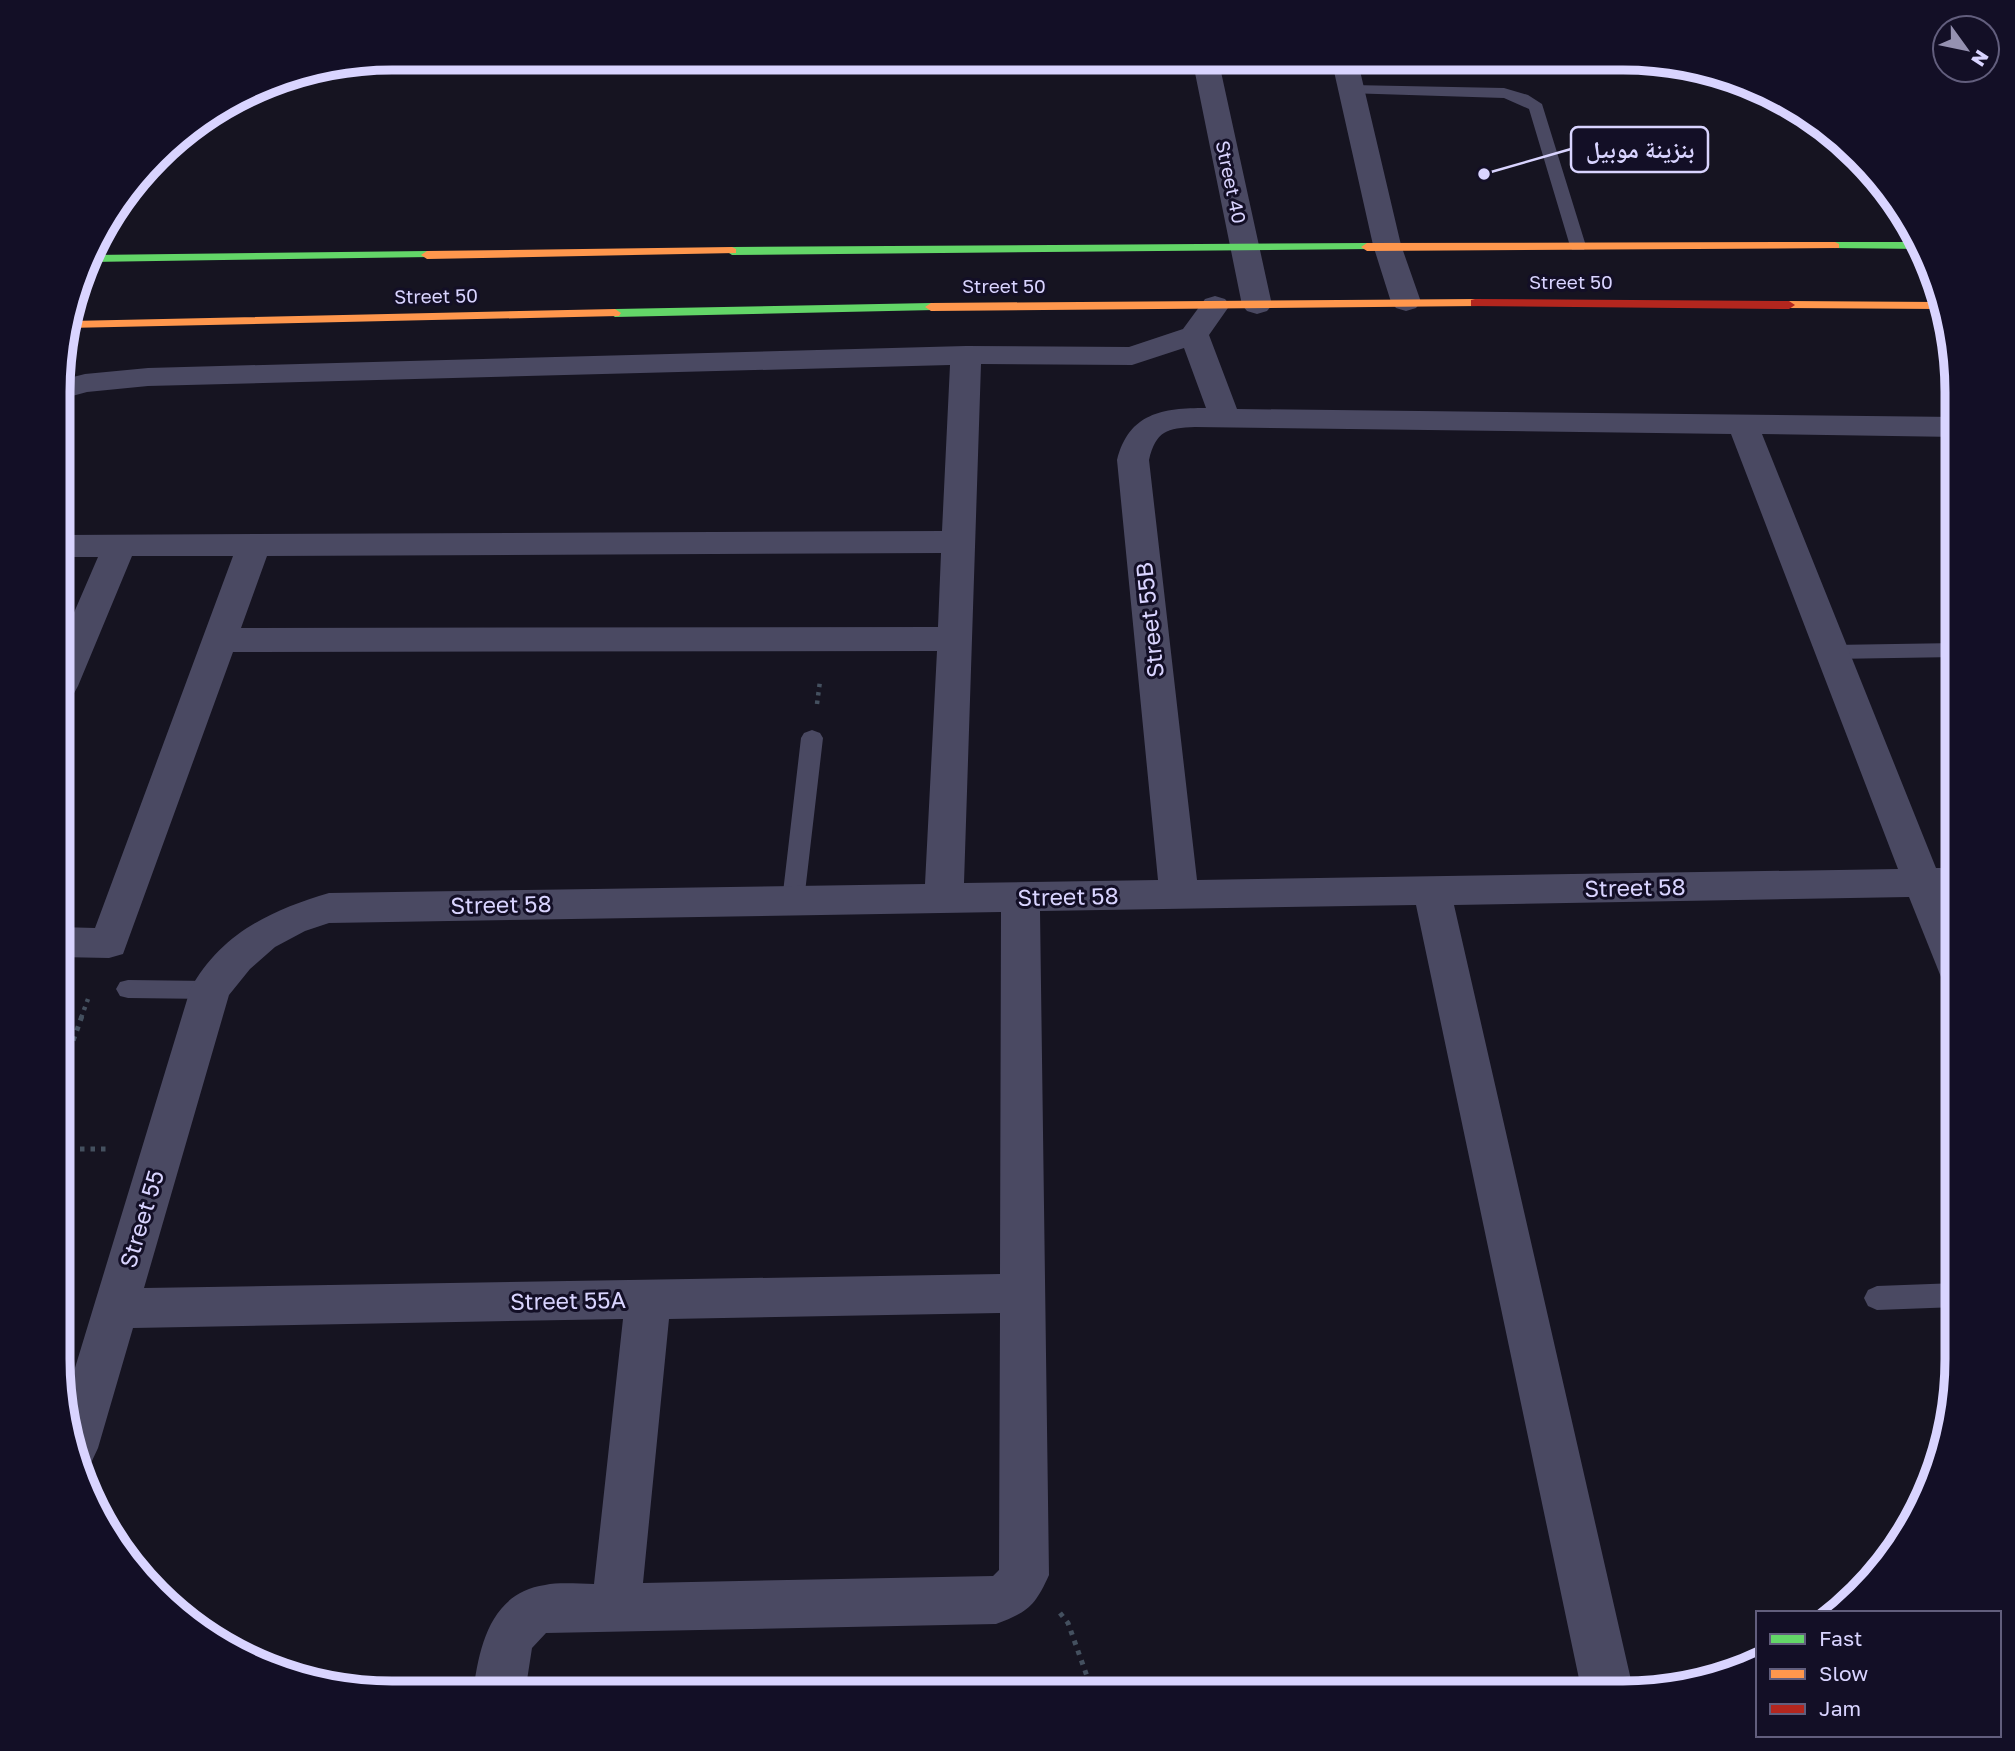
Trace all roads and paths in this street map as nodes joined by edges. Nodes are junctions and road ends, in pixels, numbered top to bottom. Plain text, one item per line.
1 (1208, 70) edge
2 (1347, 70) edge
3 (1351, 90) junction
4 (1387, 245) junction
5 (1578, 246) junction
6 (1910, 246) edge
7 (1245, 248) junction
8 (99, 259) edge
9 (1406, 302) junction
10 (1215, 305) junction
11 (1257, 305) junction
12 (1933, 306) edge
13 (77, 326) edge
14 (1194, 335) junction
15 (966, 355) junction
16 (70, 387) edge
17 (1224, 418) junction
18 (1744, 425) junction
19 (1945, 427) edge
20 (960, 542) junction
21 (120, 545) junction
22 (254, 545) junction
23 (70, 546) edge
24 (826, 639) junction
25 (956, 639) junction
26 (220, 640) junction
27 (1945, 650) edge
28 (1832, 652) junction
29 (70, 662) edge
30 (813, 738) joint
31 (1940, 882) edge
32 (1432, 891) junction
33 (1179, 895) junction
34 (1020, 898) junction
35 (944, 899) junction
36 (793, 901) junction
37 (1945, 908) edge
38 (70, 942) edge
39 (109, 943) junction
40 (128, 989) dead end
41 (211, 990) junction
42 (70, 1050) edge
43 (1021, 1293) junction
44 (1945, 1295) edge
45 (1877, 1297) dead end
46 (648, 1300) junction
47 (116, 1308) junction
48 (79, 1433) edge
49 (1024, 1565) junction
50 (616, 1607) junction
51 (501, 1681) edge
52 (1089, 1681) edge
53 (1605, 1681) edge

1 - 7 street, Street 40
2 - 3 street
3 - 4 street
3 - 5 lane
4 - 5 street, Street 50
4 - 7 street, Street 50
4 - 9 street
5 - 6 street, Street 50
7 - 8 street, Street 50
7 - 11 street, Street 40
9 - 11 street, Street 50
9 - 12 street, Street 50
10 - 11 street, Street 50
10 - 13 street, Street 50
10 - 14 street
14 - 15 street
14 - 17 street
15 - 16 street
15 - 20 street
17 - 18 street, Street 55B
17 - 33 street, Street 55B
18 - 19 street, Street 55B
18 - 28 street
20 - 22 street
20 - 25 street
21 - 22 street
21 - 23 street
21 - 29 street
22 - 26 street
24 - 25 street
24 - 26 street
24 - 30 path
25 - 35 street
26 - 39 street
27 - 28 lane
28 - 31 street
30 - 36 lane
31 - 32 street, Street 58
31 - 37 street
32 - 33 street, Street 58
32 - 53 street
33 - 34 street, Street 58
34 - 35 street, Street 58
34 - 43 street
35 - 36 street, Street 58
36 - 41 street, Street 58
38 - 39 street
39 - 42 path
40 - 41 lane
41 - 47 street, Street 55
43 - 46 street, Street 55A
43 - 49 street
44 - 45 lane
46 - 47 street, Street 55A
46 - 50 street
47 - 48 street, Street 55
49 - 50 street
49 - 52 path
50 - 51 street

